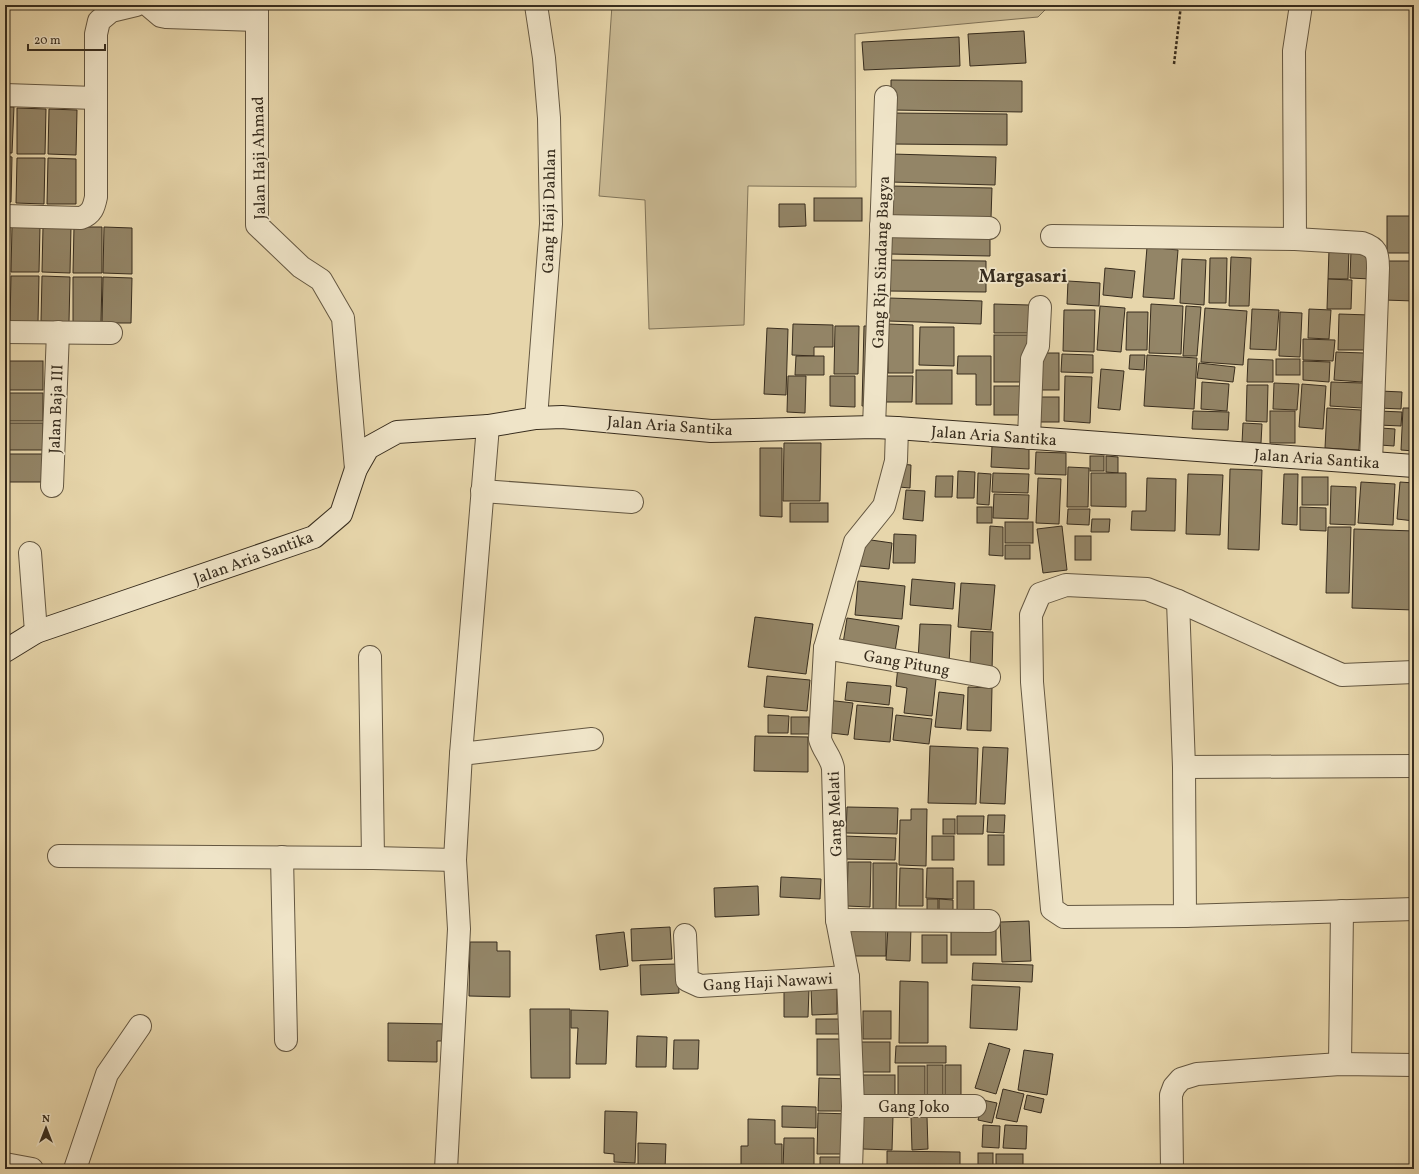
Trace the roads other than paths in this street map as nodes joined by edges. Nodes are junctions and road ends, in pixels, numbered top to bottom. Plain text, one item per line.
1 (136, 5) edge
2 (148, 5) edge
3 (536, 5) edge
4 (1301, 5) edge
5 (257, 12) edge
6 (5, 95) edge
7 (886, 97) dead end
8 (95, 98) junction
9 (5, 216) edge
10 (881, 226) junction
11 (989, 228) dead end
12 (1052, 236) dead end
13 (1295, 239) junction
14 (1040, 307) dead end
15 (5, 332) edge
16 (58, 332) junction
17 (111, 333) dead end
18 (536, 418) junction
19 (488, 426) junction
20 (874, 427) junction
21 (897, 428) junction
22 (1029, 438) junction
23 (1371, 462) junction
24 (1414, 466) edge
25 (356, 469) junction
26 (52, 486) dead end
27 (482, 491) junction
28 (632, 502) dead end
29 (30, 553) dead end
30 (1178, 601) junction
31 (36, 632) junction
32 (825, 648) junction
33 (5, 651) edge
34 (370, 657) dead end
35 (1414, 672) edge
36 (989, 677) dead end
37 (592, 739) dead end
38 (461, 754) junction
39 (1414, 766) edge
40 (1184, 767) junction
41 (59, 856) dead end
42 (282, 857) junction
43 (373, 858) junction
44 (456, 860) junction
45 (1414, 909) edge
46 (1342, 912) junction
47 (1185, 916) junction
48 (837, 920) junction
49 (989, 921) dead end
50 (685, 935) dead end
51 (848, 977) junction
52 (140, 1026) dead end
53 (286, 1040) dead end
54 (1340, 1064) junction
55 (1414, 1065) edge
56 (853, 1106) junction
57 (975, 1106) dead end
58 (5, 1164) edge
59 (32, 1169) edge
60 (75, 1169) edge
61 (446, 1169) edge
62 (851, 1169) edge
63 (1172, 1169) edge

1 - 8 street
2 - 5 street
3 - 18 street, Gang Haji Dahlan
4 - 13 street
5 - 25 street, Jalan Haji Ahmad
6 - 8 street
7 - 10 street, Gang Rjn Sindang Bagya
8 - 9 street
10 - 11 street
10 - 20 street, Gang Rjn Sindang Bagya
12 - 13 street
13 - 23 street
14 - 22 street
15 - 16 street
16 - 17 street
16 - 26 street, Jalan Baja III
18 - 19 street, Jalan Aria Santika
18 - 20 street, Jalan Aria Santika
19 - 25 street, Jalan Aria Santika
19 - 27 street
20 - 21 street, Jalan Aria Santika
21 - 22 street, Jalan Aria Santika
21 - 32 street, Gang Melati
22 - 23 street, Jalan Aria Santika
23 - 24 street, Jalan Aria Santika
25 - 31 street, Jalan Aria Santika
27 - 28 street
27 - 38 street
29 - 31 street
30 - 35 street
30 - 40 street
30 - 47 street
31 - 33 street, Jalan Aria Santika
32 - 36 street, Gang Pitung
32 - 48 street, Gang Melati
34 - 43 street
37 - 38 street
38 - 44 street
39 - 40 street
40 - 47 street
41 - 42 street
42 - 43 street
42 - 53 street
43 - 44 street
44 - 61 street
45 - 46 street
46 - 47 street
46 - 54 street
48 - 49 street
48 - 51 street, Gang Melati
50 - 51 street, Gang Haji Nawawi
51 - 56 street, Gang Melati
52 - 60 street
54 - 55 street
54 - 63 street
56 - 57 street, Gang Joko
56 - 62 street, Gang Melati
58 - 59 street

